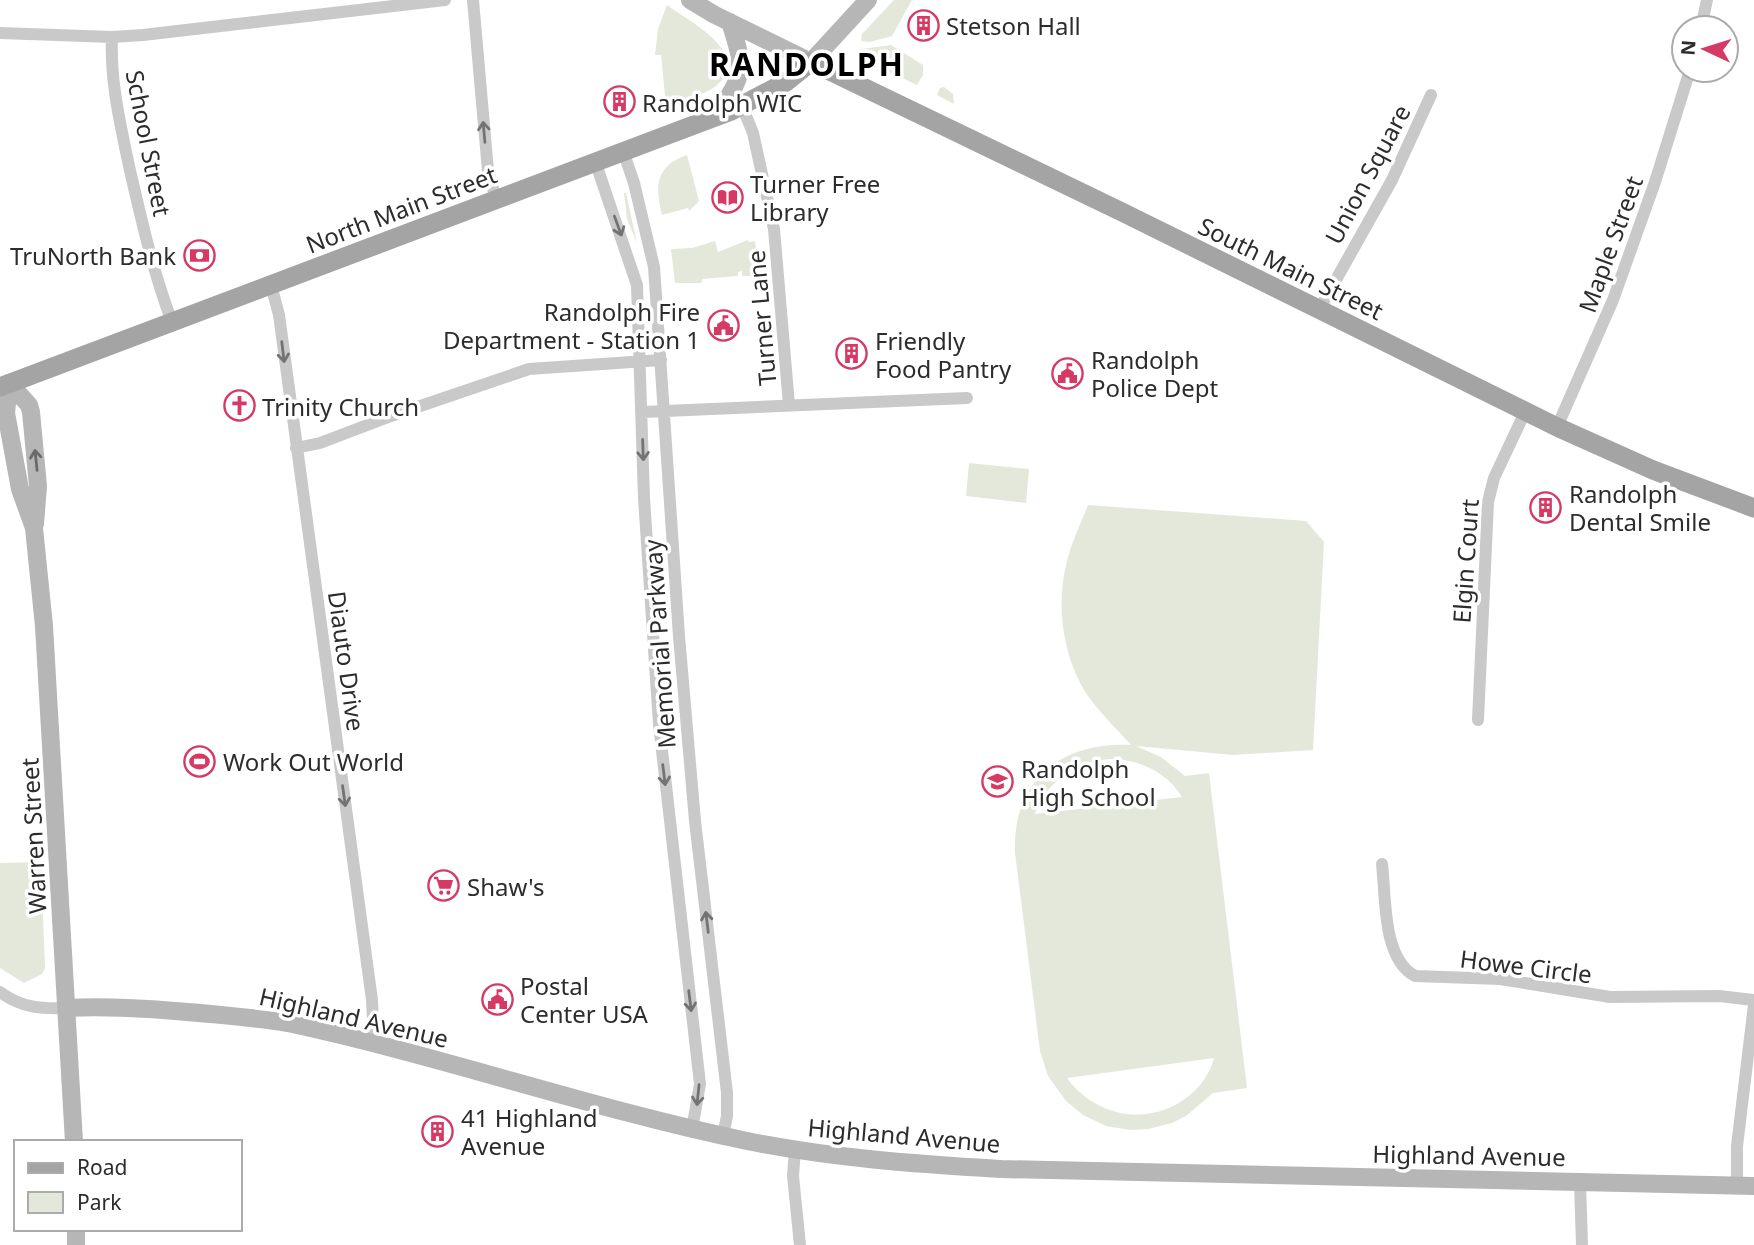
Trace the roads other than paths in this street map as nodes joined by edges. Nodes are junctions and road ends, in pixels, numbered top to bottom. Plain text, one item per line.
1 (445, 0) edge
2 (473, 0) edge
3 (690, 0) edge
4 (868, 0) edge
5 (730, 22) junction
6 (0, 33) edge
7 (112, 37) junction
8 (811, 62) junction
9 (1686, 84) edge
10 (1431, 95) dead end
11 (742, 106) junction
12 (716, 116) junction
13 (623, 151) junction
14 (596, 161) junction
15 (496, 199) junction
16 (271, 285) junction
17 (1319, 310) junction
18 (172, 322) junction
19 (661, 360) junction
20 (640, 361) junction
21 (5, 385) edge
22 (967, 398) dead end
23 (789, 405) junction
24 (664, 411) junction
25 (642, 412) junction
26 (1525, 412) junction
27 (1557, 427) junction
28 (296, 448) junction
29 (1754, 508) edge
30 (1478, 720) dead end
31 (1382, 864) dead end
32 (0, 992) edge
33 (1754, 1003) edge
34 (67, 1008) junction
35 (369, 1043) junction
36 (692, 1129) junction
37 (723, 1136) junction
38 (74, 1140) edge
39 (794, 1150) junction
40 (1580, 1183) junction
41 (1746, 1186) edge
42 (800, 1245) edge
43 (1582, 1245) edge

1 - 7 street
15 -> 2 street
3 - 5 street
4 - 8 street
5 - 8 street
5 - 12 street
6 - 7 street
7 - 18 street, School Street
8 - 11 main road, North Main Street
8 - 17 main road, South Main Street
9 - 27 street, Maple Street
10 - 17 street, Union Square
11 - 12 main road, North Main Street
11 - 23 street, Turner Lane
12 - 13 main road, North Main Street
13 - 14 main road, North Main Street
13 - 19 street, Memorial Parkway
14 - 15 main road, North Main Street
14 -> 20 street, Memorial Parkway
15 - 16 main road, North Main Street
16 - 18 main road, North Main Street
16 -> 28 street, Diauto Drive
17 - 26 main road, South Main Street
18 - 21 main road, North Main Street
19 - 20 street
19 - 24 street, Memorial Parkway
20 - 25 street, Memorial Parkway
20 - 28 street
21 - 34 street, Warren Street
22 - 23 street
23 - 24 street
24 - 25 street
37 -> 24 street, Memorial Parkway
25 -> 36 street, Memorial Parkway
26 - 27 main road, South Main Street
26 - 30 street, Elgin Court
27 - 29 main road, South Main Street
28 -> 35 street, Diauto Drive
31 - 33 street, Howe Circle
32 - 34 street
33 - 41 street
34 - 35 street, Highland Avenue
34 - 38 street, Warren Street
35 - 36 street, Highland Avenue
36 - 37 street, Highland Avenue
37 - 39 street, Highland Avenue
39 - 40 street, Highland Avenue
39 - 42 street
40 - 41 street, Highland Avenue
40 - 43 street

